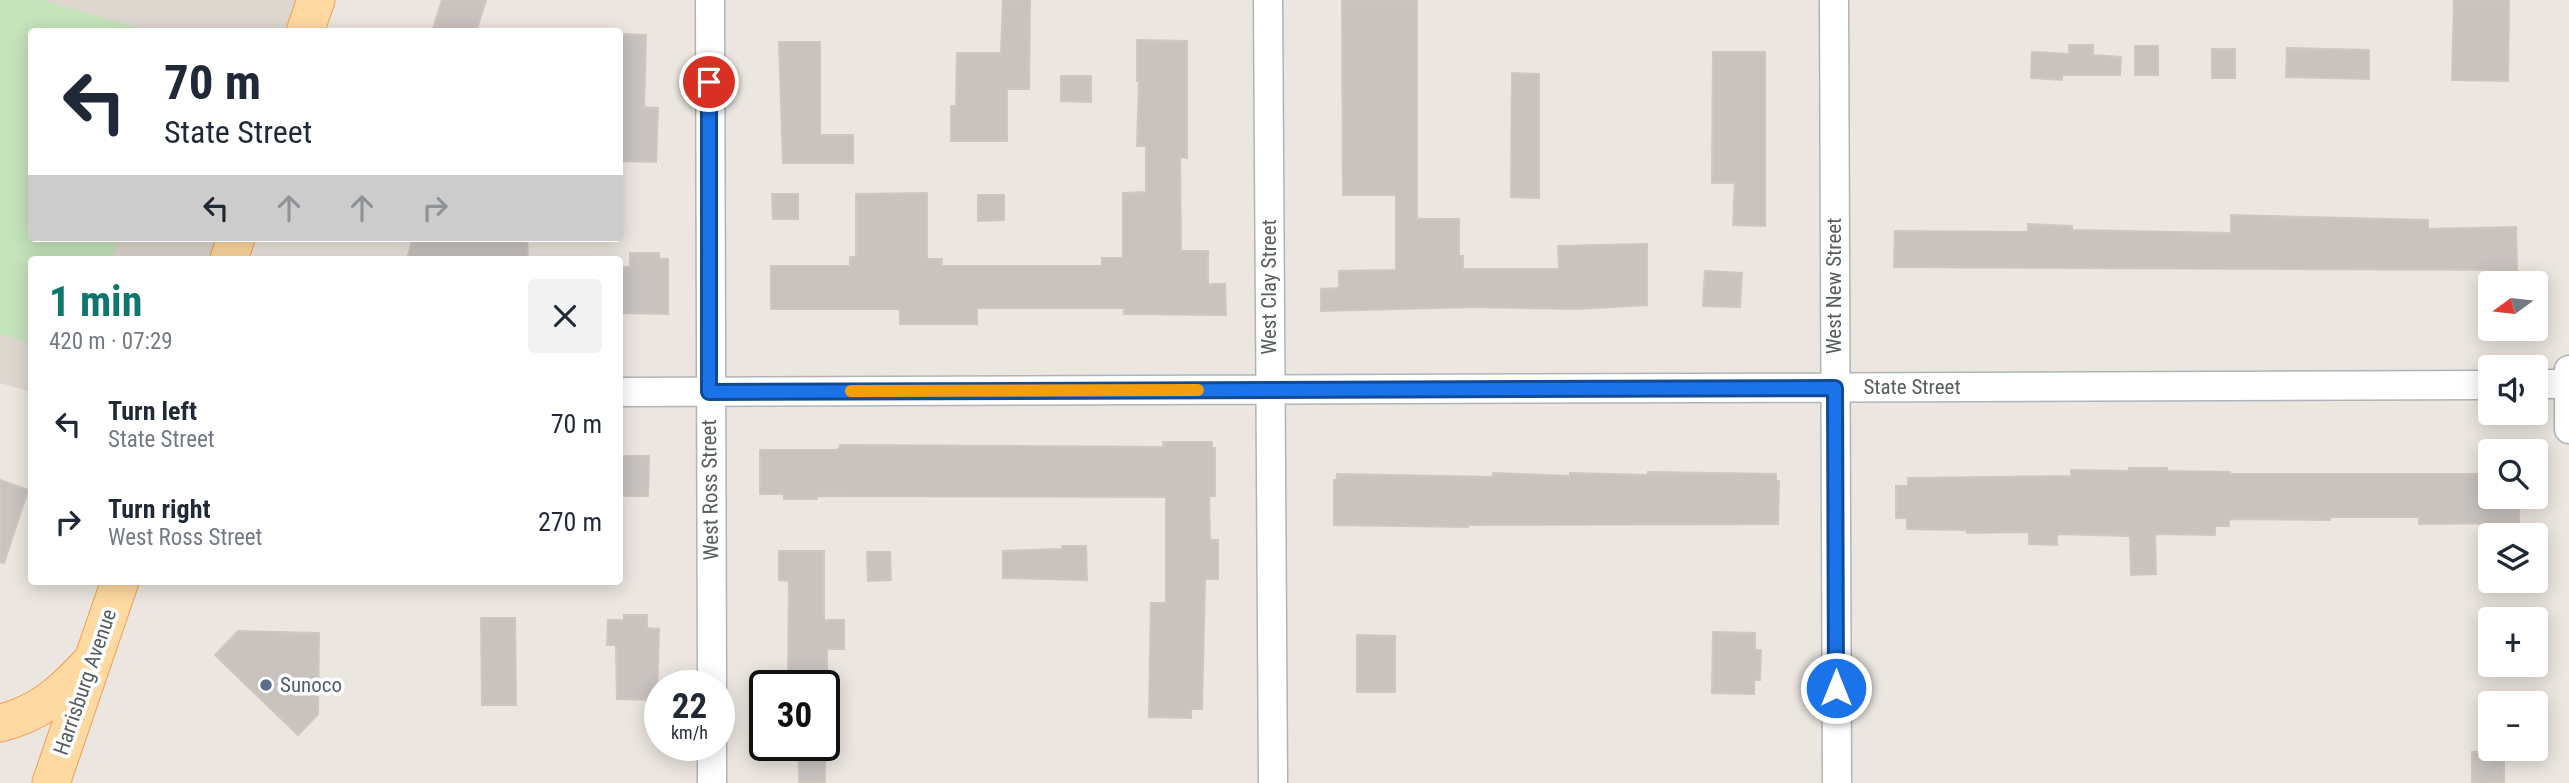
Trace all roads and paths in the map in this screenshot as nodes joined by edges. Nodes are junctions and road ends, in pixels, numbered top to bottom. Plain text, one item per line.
1 (316, 0) edge
2 (710, 0) edge
3 (1268, 0) edge
4 (1834, 0) edge
5 (306, 28) edge
6 (2569, 370) edge
7 (2548, 384) edge
8 (2569, 384) edge
9 (2478, 385) edge
10 (1835, 388) junction
11 (1270, 389) junction
12 (623, 392) edge
13 (709, 392) junction
14 (2569, 429) edge
15 (119, 585) edge
16 (93, 660) junction
17 (712, 670) edge
18 (0, 723) edge
19 (712, 761) edge
20 (51, 783) edge
21 (712, 783) edge
22 (1273, 783) edge
23 (1837, 783) edge

1 - 5 main road
2 - 13 street, West Ross Street
3 - 11 street, West Clay Street
4 - 10 street, West New Street
6 - 8 street
7 - 8 street
8 - 14 street
9 - 10 street, State Street
10 - 11 street, State Street
10 - 23 street, West New Street
11 - 13 street, State Street
11 - 22 street, West Clay Street
12 - 13 street, State Street
13 - 17 street, West Ross Street
15 - 16 main road, Harrisburg Avenue
16 - 18 main road
16 - 20 main road, Harrisburg Avenue
19 - 21 street

